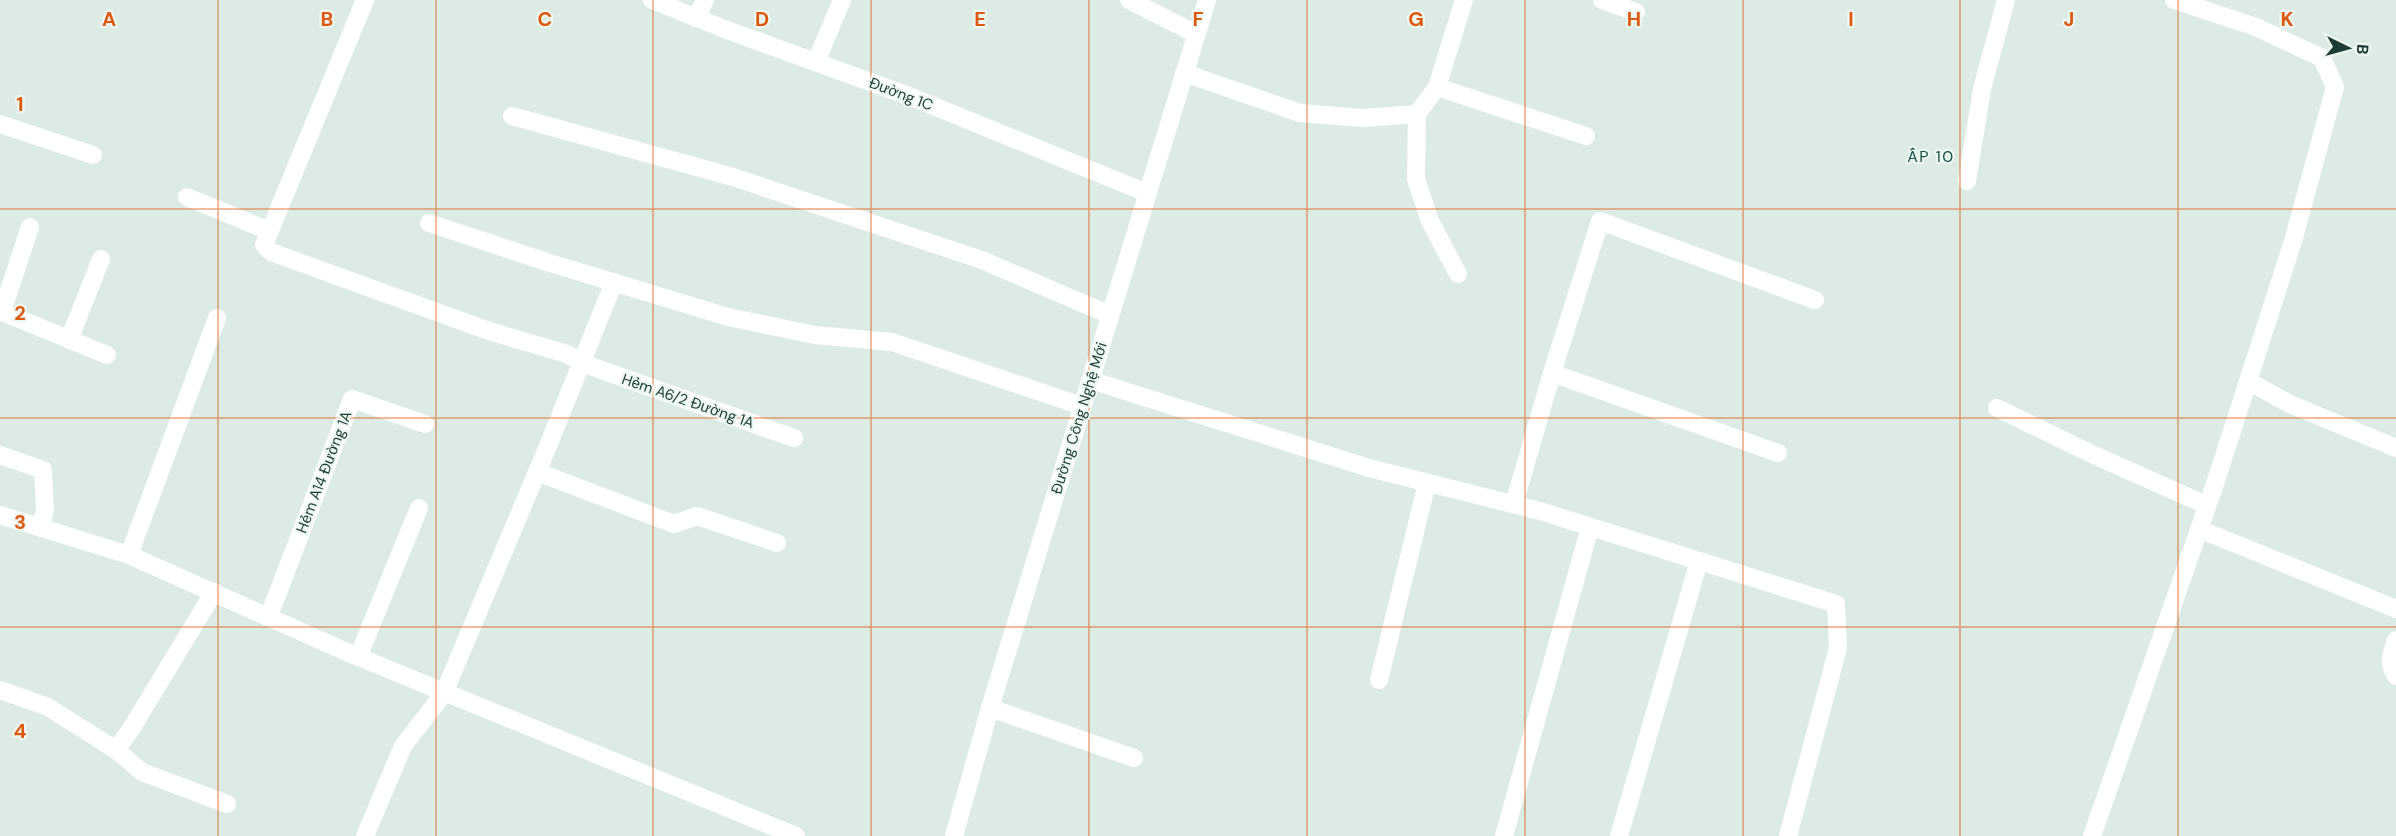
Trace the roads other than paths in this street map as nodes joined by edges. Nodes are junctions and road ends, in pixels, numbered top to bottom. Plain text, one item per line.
1 (365, 0) edge
2 (652, 0) edge
3 (705, 0) edge
4 (843, 0) edge
5 (1129, 0) edge
6 (1207, 0) edge
7 (1464, 0) edge
8 (1602, 0) edge
9 (2006, 0) edge
10 (2174, 0) edge
11 (1636, 12) dead end
12 (696, 18) junction
13 (1196, 33) junction
14 (816, 62) junction
15 (1184, 73) junction
16 (1437, 87) junction
17 (1418, 114) junction
18 (512, 116) dead end
19 (0, 124) edge
20 (1586, 136) dead end
21 (93, 155) dead end
22 (1967, 181) dead end
23 (1147, 193) junction
24 (187, 197) dead end
25 (429, 223) dead end
26 (30, 227) dead end
27 (269, 231) junction
28 (101, 259) dead end
29 (1458, 274) dead end
30 (614, 282) junction
31 (1815, 300) dead end
32 (1, 311) edge
33 (1110, 315) junction
34 (217, 318) dead end
35 (69, 340) junction
36 (106, 355) dead end
37 (582, 363) junction
38 (1552, 373) junction
39 (1090, 380) junction
40 (2248, 381) junction
41 (1082, 406) junction
42 (1997, 408) dead end
43 (425, 424) dead end
44 (794, 438) dead end
45 (2396, 448) edge
46 (1778, 453) dead end
47 (0, 455) edge
48 (537, 472) junction
49 (1427, 483) junction
50 (1514, 504) junction
51 (2206, 505) junction
52 (419, 508) dead end
53 (0, 515) edge
54 (1590, 527) junction
55 (41, 528) junction
56 (2199, 529) junction
57 (777, 543) dead end
58 (129, 555) junction
59 (1699, 561) junction
60 (214, 592) junction
61 (2396, 609) edge
62 (269, 616) junction
63 (2396, 640) edge
64 (358, 657) junction
65 (2396, 676) edge
66 (1379, 680) dead end
67 (0, 690) edge
68 (444, 693) junction
69 (990, 708) junction
70 (116, 750) junction
71 (1134, 758) dead end
72 (227, 804) dead end
73 (365, 836) edge
74 (796, 836) edge
75 (954, 836) edge
76 (1504, 836) edge
77 (1619, 836) edge
78 (1788, 836) edge
79 (2092, 836) edge

1 - 27 street
2 - 12 street, Đường 1C
3 - 12 street
4 - 14 street
5 - 13 street
6 - 13 street, Đường Công Nghệ Mới
7 - 16 street
8 - 11 street
9 - 22 street
10 - 40 street
12 - 14 street, Đường 1C
13 - 15 street, Đường Công Nghệ Mới
14 - 23 street, Đường 1C
15 - 17 street
15 - 23 street, Đường Công Nghệ Mới
16 - 17 street
16 - 20 street
17 - 29 street
18 - 33 street
19 - 21 street
23 - 33 street, Đường Công Nghệ Mới
24 - 27 street
25 - 30 street
26 - 32 street
27 - 37 street, Hẻm A6/2 Đường 1A
28 - 35 street
30 - 37 street
30 - 41 street
31 - 38 street
32 - 35 street
33 - 39 street, Đường Công Nghệ Mới
34 - 58 street
35 - 36 street
37 - 44 street, Hẻm A6/2 Đường 1A
37 - 48 street
38 - 46 street
38 - 50 street
39 - 41 street, Đường Công Nghệ Mới
39 - 49 street
40 - 45 street
40 - 51 street
41 - 69 street, Đường Công Nghệ Mới
42 - 51 street
43 - 62 street, Hẻm A14 Đường 1A
47 - 55 street
48 - 57 street
48 - 68 street
49 - 50 street
49 - 66 street
50 - 54 street
51 - 56 street
52 - 64 street
53 - 55 street
54 - 59 street
54 - 76 street
55 - 58 street
56 - 61 street
56 - 79 street
58 - 60 street
59 - 77 street
59 - 78 street
60 - 62 street
60 - 70 street
62 - 64 street
63 - 65 street
64 - 68 street
67 - 70 street
68 - 73 street
68 - 74 street
69 - 71 street
69 - 75 street, Đường Công Nghệ Mới
70 - 72 street

